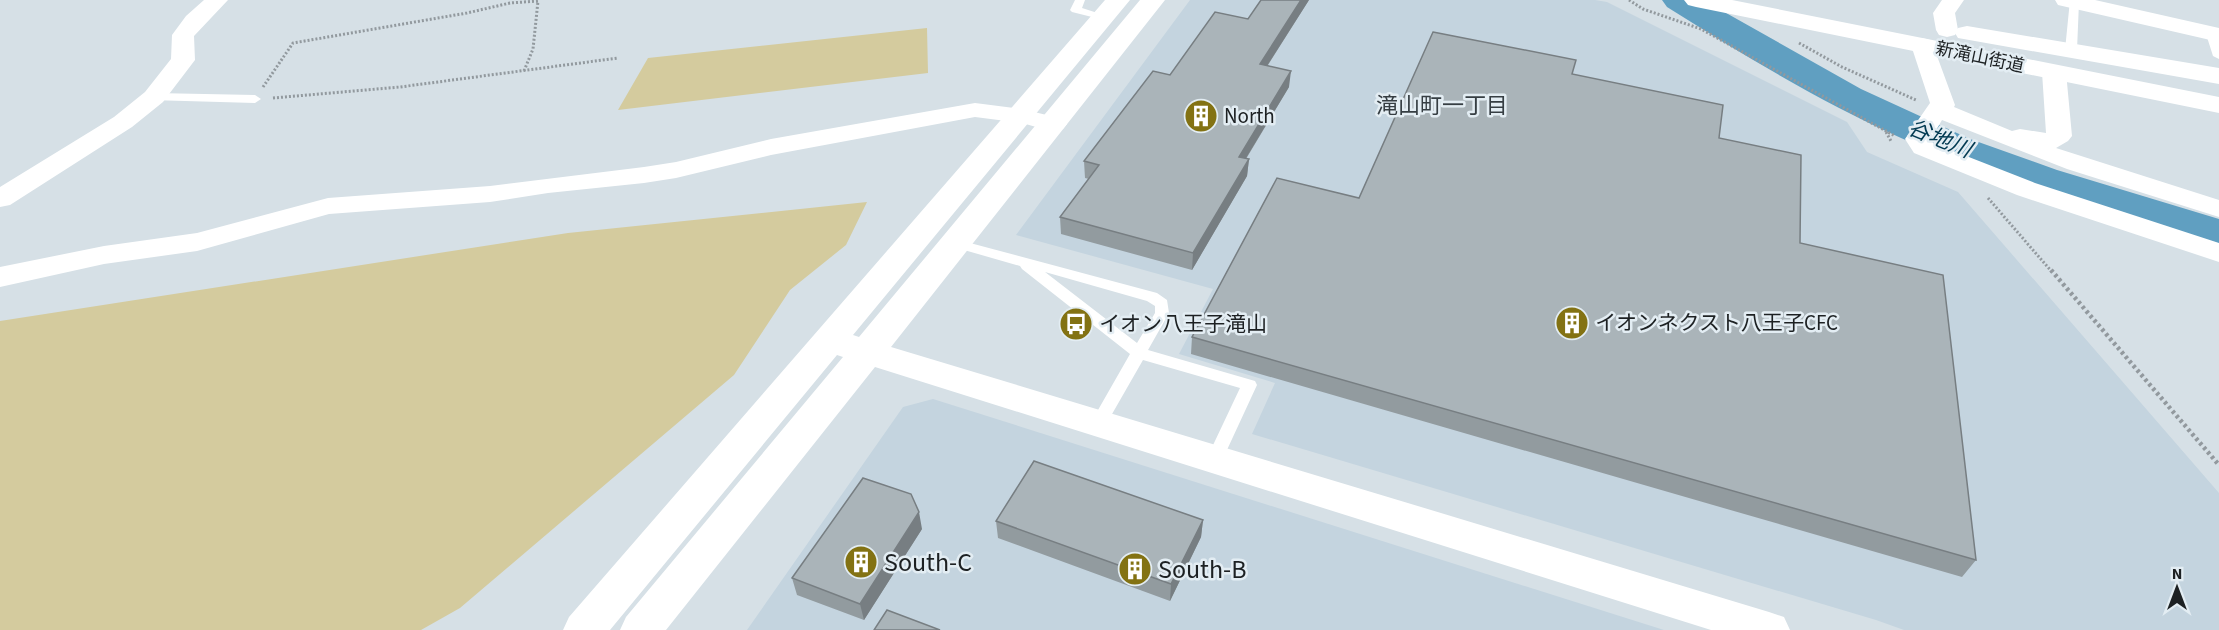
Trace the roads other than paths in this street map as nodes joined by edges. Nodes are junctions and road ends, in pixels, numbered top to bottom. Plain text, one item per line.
1 (217, 0) edge
2 (1080, 0) edge
3 (1153, 0) edge
4 (1696, 0) edge
5 (1953, 0) edge
6 (2070, 1) edge
7 (1750, 4) edge
8 (1111, 8) edge
9 (1947, 30) junction
10 (2216, 35) edge
11 (1922, 45) junction
12 (2072, 50) junction
13 (2219, 56) edge
14 (2054, 72) junction
15 (2219, 76) edge
16 (154, 97) junction
17 (255, 99) road end
18 (2219, 105) edge
19 (1937, 111) junction
20 (1022, 116) junction
21 (1054, 124) junction
22 (2009, 141) junction
23 (0, 199) edge
24 (2219, 209) edge
25 (955, 243) junction
26 (2219, 253) edge
27 (1020, 261) junction
28 (0, 277) edge
29 (829, 340) junction
30 (867, 352) junction
31 (1139, 353) junction
32 (1098, 424) junction
33 (1214, 460) junction
34 (584, 630) edge
35 (641, 630) edge
36 (1768, 630) edge

1 - 16 street
2 - 8 lane
3 - 21 street
4 - 7 street
5 - 9 street
6 - 10 street
6 - 12 lane
7 - 9 street, 新滝山街道
7 - 11 street, 新滝山街道
8 - 20 street
9 - 12 street, 新滝山街道
10 - 13 lane
11 - 14 street, 新滝山街道
11 - 19 street
12 - 15 street, 新滝山街道
14 - 18 street, 新滝山街道
14 - 22 street
16 - 17 lane
16 - 23 street
19 - 22 street
19 - 26 street
20 - 21 street
20 - 28 street
20 - 29 street
21 - 25 street
22 - 24 street
25 - 27 lane
25 - 30 street
27 - 31 lane
27 - 31 lane
29 - 30 street
29 - 34 street
30 - 32 street
30 - 35 street
31 - 32 lane
31 - 33 lane
32 - 33 street
33 - 36 street

